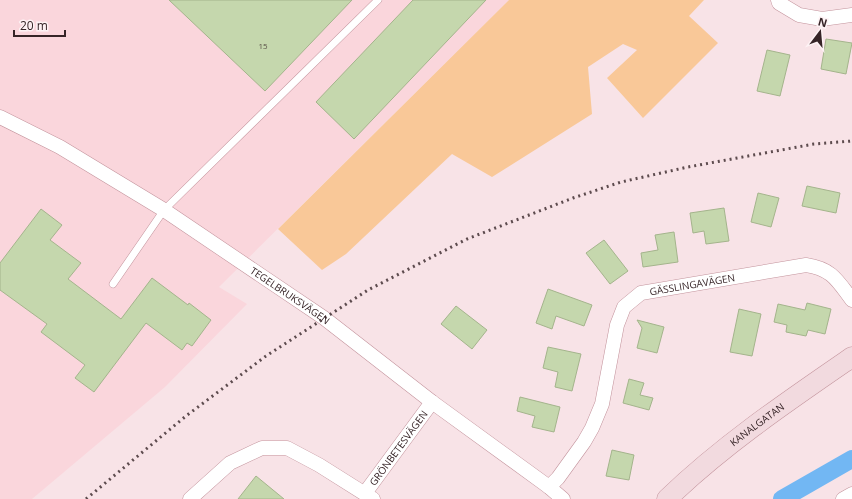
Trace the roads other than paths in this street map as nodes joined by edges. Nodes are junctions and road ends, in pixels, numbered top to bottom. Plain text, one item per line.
1 (378, 0) edge
2 (778, 0) edge
3 (852, 15) edge
4 (0, 117) edge
5 (164, 210) junction
6 (112, 284) dead end
7 (852, 300) edge
8 (852, 357) edge
9 (432, 402) junction
10 (550, 487) junction
11 (852, 494) edge
12 (369, 496) edge
13 (190, 499) edge
14 (563, 499) edge
15 (667, 499) edge
16 (843, 499) edge

1 - 5 lane
2 - 3 street
4 - 5 street, TEGELBRUKSVÄGEN
5 - 6 lane
5 - 9 street, TEGELBRUKSVÄGEN
7 - 10 street, GÄSSLINGAVÄGEN
8 - 15 street, KANALGATAN
9 - 10 street, TEGELBRUKSVÄGEN
9 - 12 street, GRÖNBETESVÄGEN
10 - 14 street, TEGELBRUKSVÄGEN
11 - 16 street
12 - 13 street, GRÖNBETESVÄGEN

